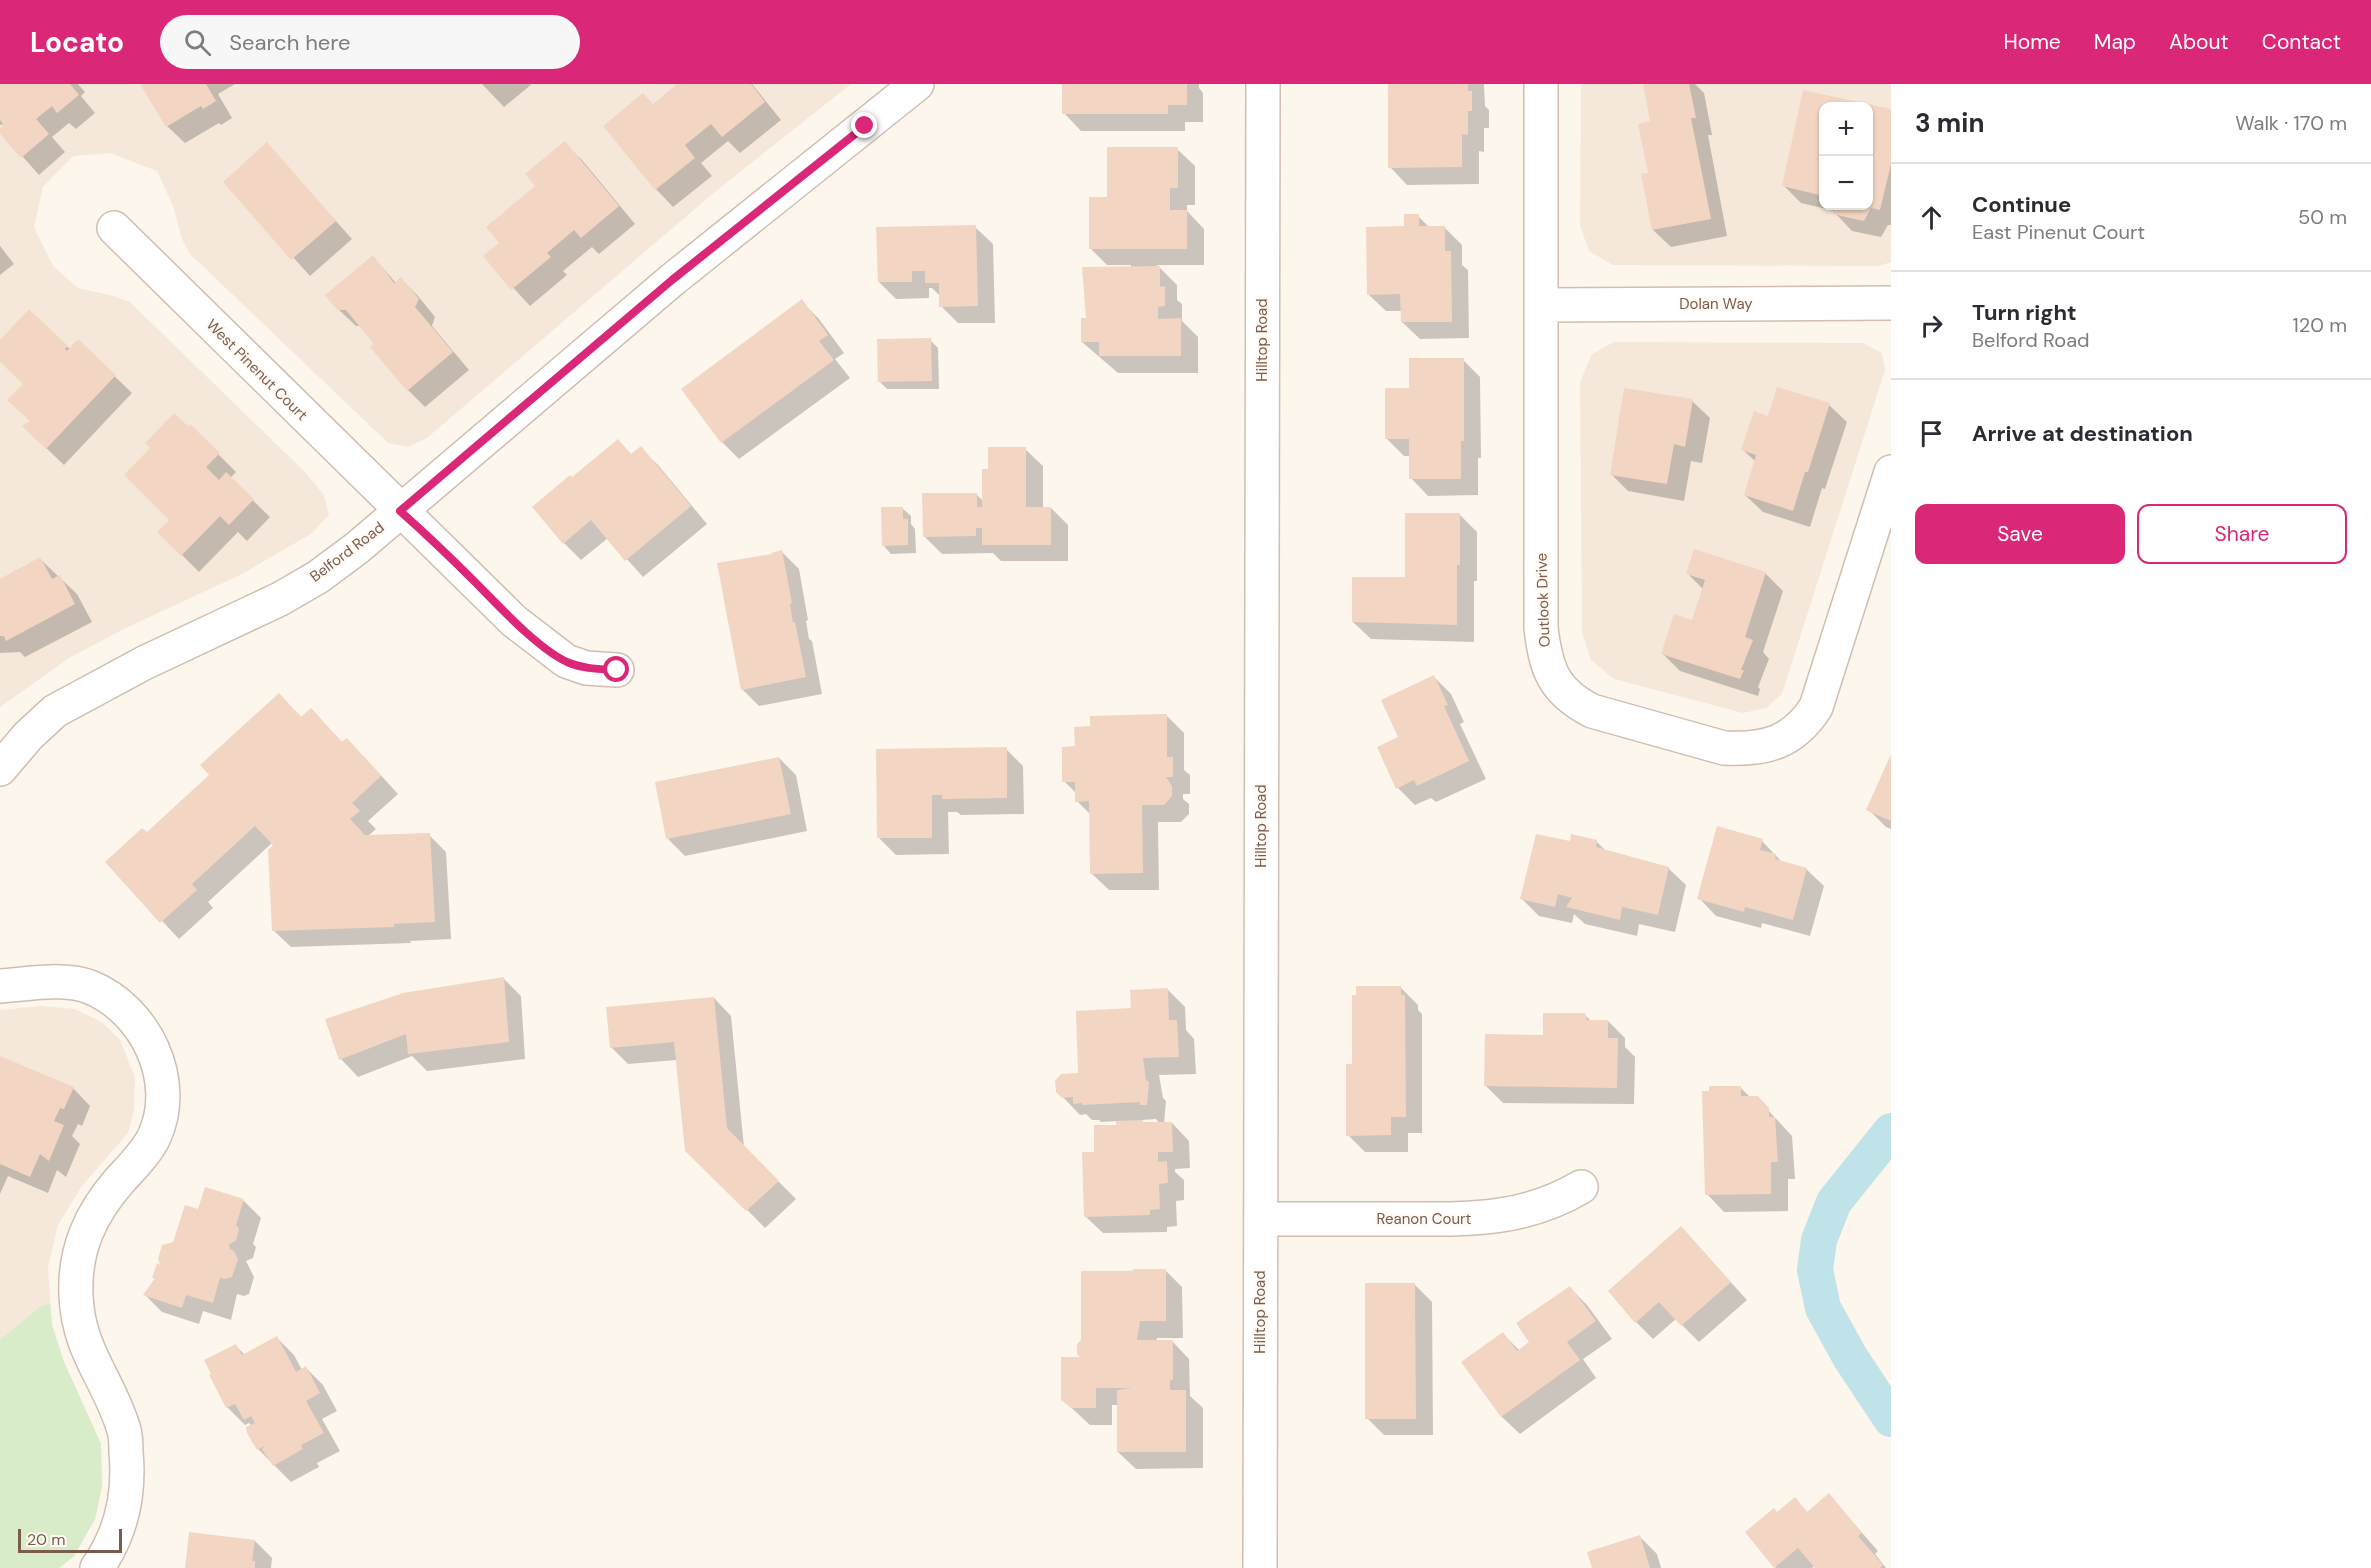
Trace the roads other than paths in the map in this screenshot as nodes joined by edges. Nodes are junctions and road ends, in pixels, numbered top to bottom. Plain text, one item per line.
1 (917, 84) edge
2 (1263, 84) edge
3 (1541, 84) edge
4 (114, 228) dead end
5 (1891, 303) edge
6 (1541, 305) junction
7 (1891, 472) edge
8 (400, 511) junction
9 (617, 670) dead end
10 (0, 769) edge
11 (0, 986) edge
12 (1581, 1187) dead end
13 (1261, 1220) junction
14 (97, 1568) edge
15 (1260, 1568) edge

1 - 8 street, Belford Road
2 - 13 street, Hilltop Road
3 - 6 street, Outlook Drive
4 - 8 street, West Pinenut Court
5 - 6 street, Dolan Way
6 - 7 street, Outlook Drive
8 - 9 street, West Pinenut Court
8 - 10 street, Belford Road
11 - 14 street
12 - 13 street, Reanon Court
13 - 15 street, Hilltop Road

